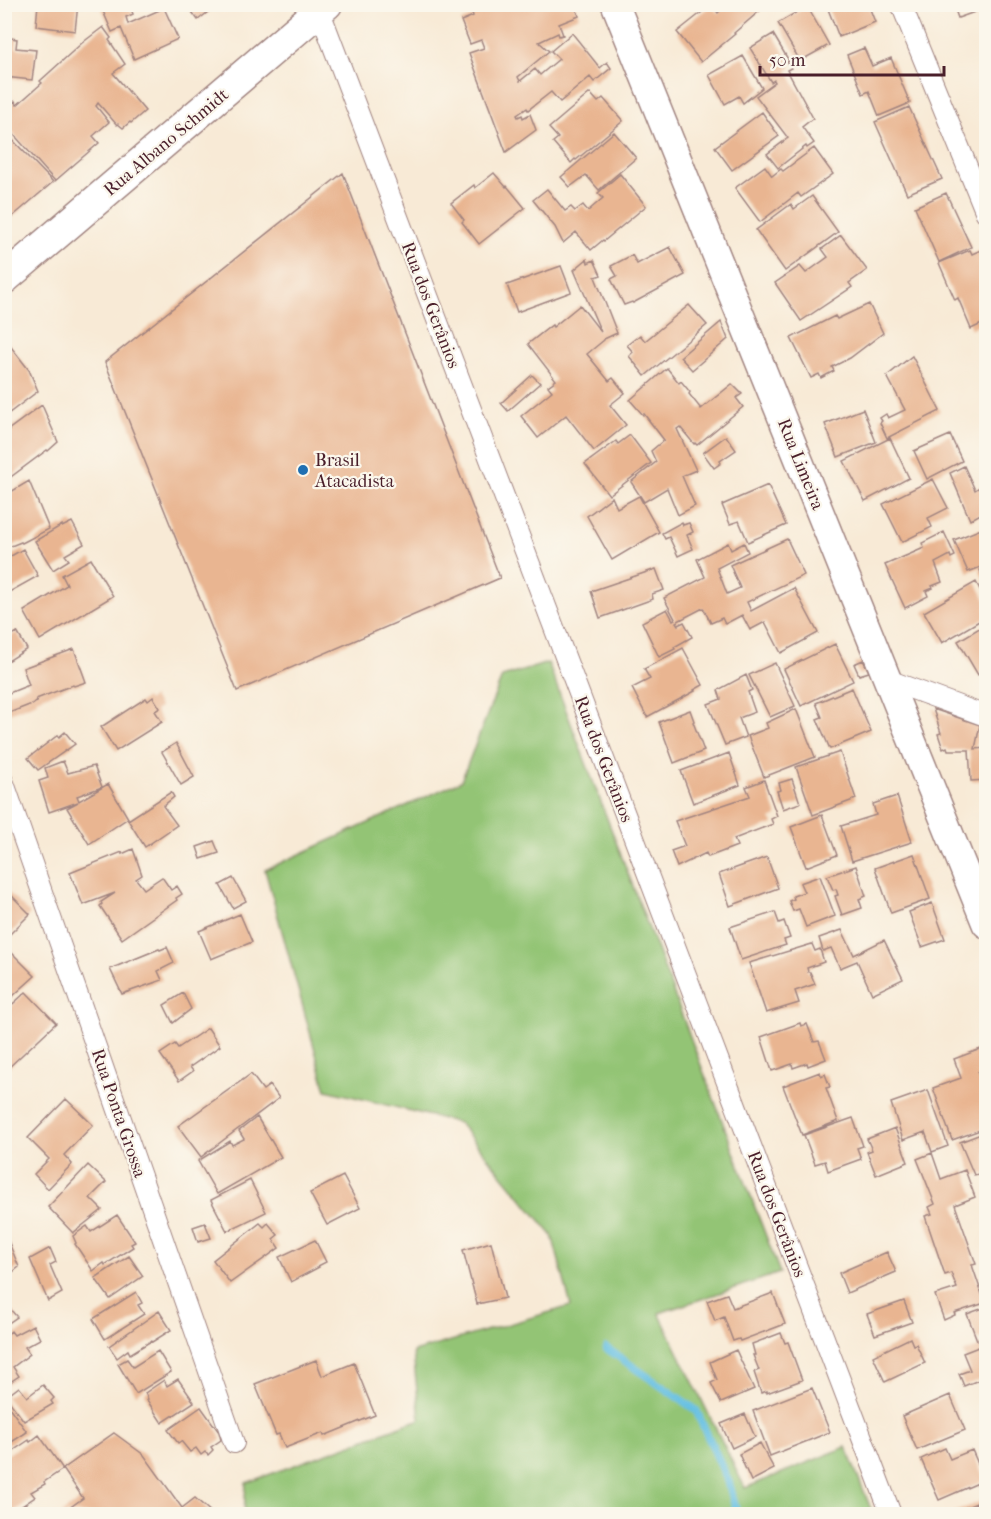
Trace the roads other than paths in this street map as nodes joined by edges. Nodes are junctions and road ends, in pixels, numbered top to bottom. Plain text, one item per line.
1 (615, 4) edge
2 (901, 4) edge
3 (321, 7) edge
4 (987, 213) edge
5 (4, 279) edge
6 (888, 680) junction
7 (987, 716) edge
8 (4, 783) edge
9 (987, 924) edge
10 (234, 1443) dead end
11 (891, 1515) edge

1 - 6 street, Rua Limeira
2 - 4 street
3 - 5 main road, Rua Albano Schmidt
3 - 11 street, Rua dos Gerânios
6 - 7 street
6 - 9 street, Rua Limeira
8 - 10 street, Rua Ponta Grossa

